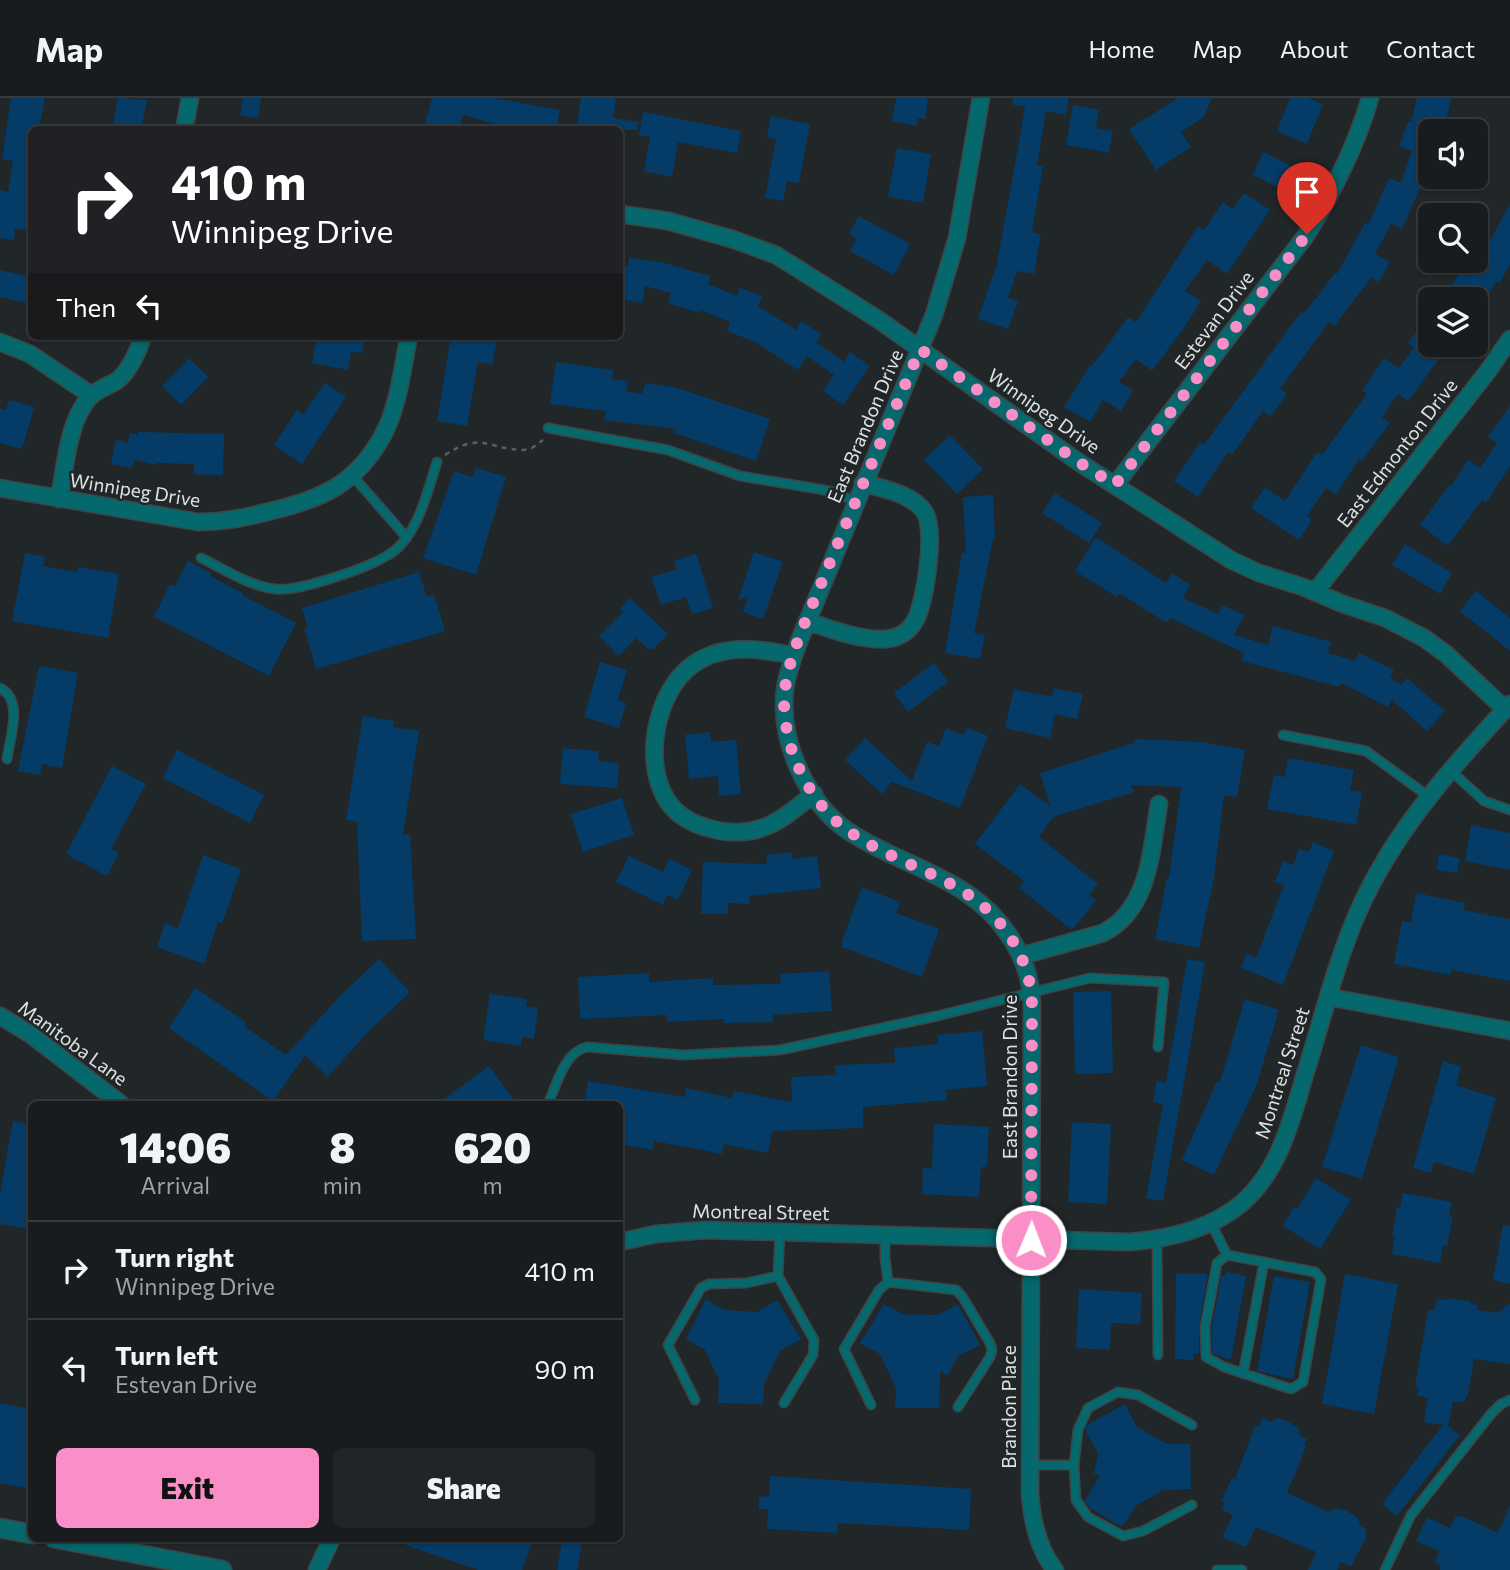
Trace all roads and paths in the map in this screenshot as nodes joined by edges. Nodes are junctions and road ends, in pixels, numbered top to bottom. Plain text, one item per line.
1 (190, 98) edge
2 (981, 98) edge
3 (1370, 98) edge
4 (185, 126) edge
5 (623, 214) edge
6 (1510, 339) edge
7 (142, 340) edge
8 (408, 340) edge
9 (0, 342) edge
10 (920, 349) junction
11 (91, 396) junction
12 (548, 428) joint
13 (437, 462) joint
14 (352, 475) junction
15 (863, 483) junction
16 (1115, 485) junction
17 (0, 488) edge
18 (59, 499) junction
19 (855, 502) junction
20 (407, 538) junction
21 (201, 558) dead end
22 (1315, 592) junction
23 (807, 621) junction
24 (794, 656) junction
25 (0, 688) edge
26 (1508, 707) edge
27 (1283, 735) dead end
28 (7, 759) dead end
29 (1450, 770) junction
30 (814, 794) junction
31 (1428, 796) junction
32 (1159, 804) dead end
33 (1510, 810) edge
34 (1021, 956) junction
35 (1032, 991) junction
36 (1329, 997) junction
37 (0, 1016) edge
38 (1510, 1031) edge
39 (1158, 1047) dead end
40 (117, 1101) edge
41 (549, 1101) edge
42 (1211, 1223) junction
43 (780, 1232) junction
44 (885, 1235) junction
45 (1031, 1240) junction
46 (1157, 1240) junction
47 (623, 1241) edge
48 (1227, 1255) junction
49 (1264, 1262) junction
50 (778, 1276) junction
51 (888, 1282) junction
52 (1158, 1355) dead end
53 (1243, 1374) junction
54 (695, 1400) dead end
55 (1510, 1400) edge
56 (783, 1403) dead end
57 (871, 1405) dead end
58 (958, 1407) dead end
59 (1192, 1425) dead end
60 (1030, 1465) junction
61 (1074, 1465) junction
62 (1192, 1505) dead end
63 (0, 1528) edge
64 (28, 1533) edge
65 (75, 1542) edge
66 (330, 1542) edge
67 (222, 1570) edge
68 (317, 1570) edge
69 (1055, 1570) edge
70 (1217, 1570) edge
71 (1227, 1570) edge
72 (1242, 1570) edge
73 (1385, 1570) edge

1 - 4 street
2 - 10 street, East Brandon Drive
3 - 16 street, Estevan Drive
5 - 10 street, Winnipeg Drive
6 - 22 street, East Edmonton Drive
7 - 11 street
8 - 14 street, Winnipeg Drive
9 - 11 street
10 - 15 street, East Brandon Drive
10 - 16 street, Winnipeg Drive
11 - 18 street
12 - 13 path
12 - 19 lane
13 - 20 lane
14 - 18 street, Winnipeg Drive
14 - 20 lane
15 - 19 street, East Brandon Drive
15 - 23 street
16 - 22 street, Winnipeg Drive
17 - 18 street, Winnipeg Drive
19 - 23 street, East Brandon Drive
20 - 21 lane
22 - 26 street, Winnipeg Drive
23 - 24 street, East Brandon Drive
24 - 30 street, East Brandon Drive
24 - 30 street
25 - 28 lane
26 - 29 street, Montreal Street
27 - 31 lane
29 - 31 street, Montreal Street
29 - 33 lane
30 - 34 street, East Brandon Drive
31 - 36 street, Montreal Street
32 - 34 street
34 - 35 street, East Brandon Drive
35 - 39 lane
35 - 41 lane
35 - 45 street, East Brandon Drive
36 - 38 street
36 - 42 street, Montreal Street
37 - 40 street, Manitoba Lane
42 - 46 street, Montreal Street
42 - 48 lane
43 - 44 street, Montreal Street
43 - 47 street, Montreal Street
43 - 50 lane
44 - 45 street, Montreal Street
44 - 51 lane
45 - 46 street, Montreal Street
45 - 60 street, Brandon Place
46 - 52 lane
48 - 49 lane
48 - 53 lane
49 - 53 lane
49 - 53 lane
50 - 54 lane
50 - 56 lane
51 - 57 lane
51 - 58 lane
55 - 73 lane
59 - 61 lane
60 - 61 lane
60 - 69 street, Brandon Place
61 - 62 lane
63 - 64 street
65 - 67 street
66 - 68 street
70 - 71 lane
71 - 72 lane

